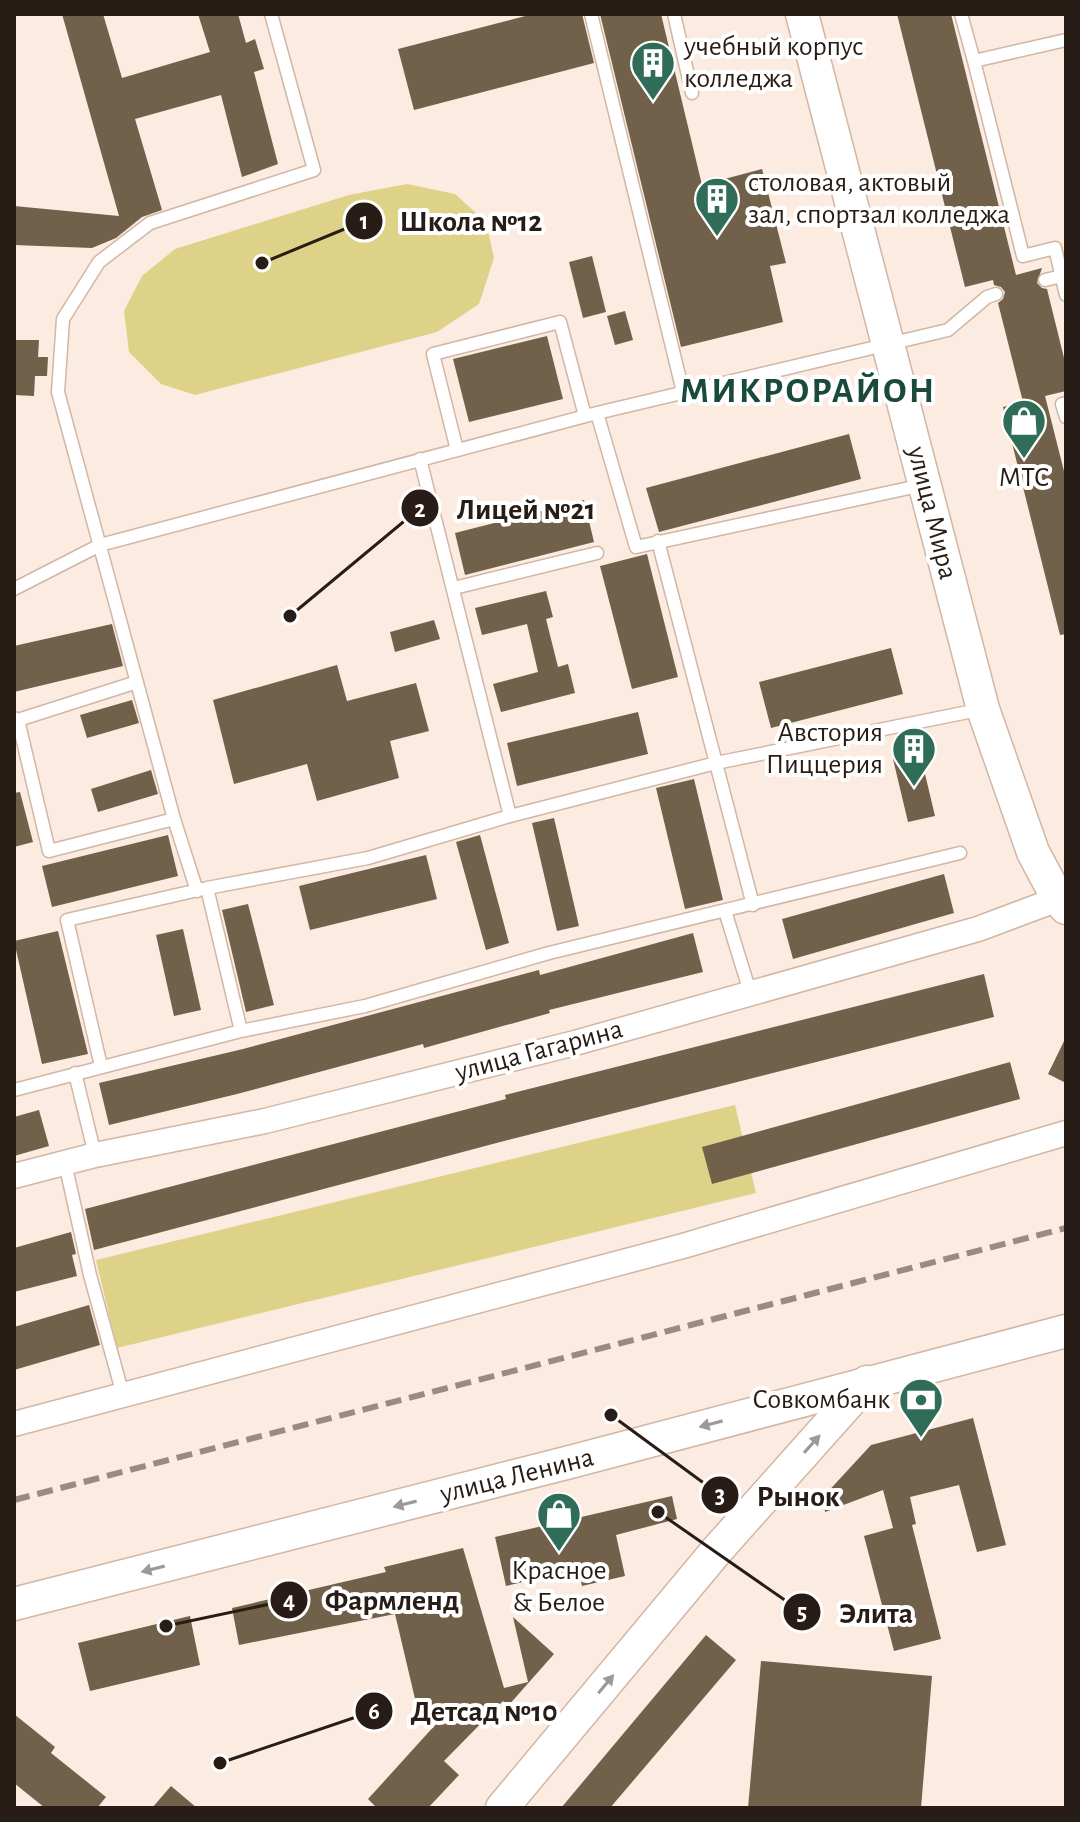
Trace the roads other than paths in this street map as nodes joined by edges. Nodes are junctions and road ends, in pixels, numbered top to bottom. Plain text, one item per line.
1 (271, 14) edge
2 (591, 14) edge
3 (674, 14) edge
4 (802, 14) edge
5 (961, 14) edge
6 (1066, 40) edge
7 (974, 61) junction
8 (692, 93) dead end
9 (1062, 276) junction
10 (1045, 280) dead end
11 (996, 294) dead end
12 (1066, 295) edge
13 (889, 343) junction
14 (683, 392) junction
15 (1066, 403) edge
16 (591, 414) junction
17 (1066, 417) edge
18 (457, 450) junction
19 (420, 459) junction
20 (924, 485) junction
21 (658, 541) junction
22 (100, 545) junction
23 (597, 553) dead end
24 (454, 588) junction
25 (14, 589) edge
26 (137, 682) junction
27 (983, 709) junction
28 (16, 719) edge
29 (716, 763) junction
30 (510, 816) junction
31 (174, 819) junction
32 (960, 853) dead end
33 (202, 890) junction
34 (1063, 902) edge
35 (753, 905) junction
36 (725, 911) junction
37 (750, 992) junction
38 (241, 1031) junction
39 (101, 1066) junction
40 (75, 1073) junction
41 (14, 1090) edge
42 (1066, 1133) edge
43 (95, 1155) junction
44 (65, 1163) junction
45 (14, 1176) edge
46 (1066, 1331) edge
47 (867, 1382) junction
48 (123, 1395) junction
49 (14, 1424) edge
50 (14, 1604) edge
51 (502, 1808) edge

1 - 22 lane
2 - 14 lane
3 - 8 lane
4 - 13 street, улица Мира
5 - 7 lane
6 - 7 lane
7 - 9 lane
9 - 10 lane
9 - 12 lane
11 - 13 lane
13 - 14 lane
13 - 20 street, улица Мира
14 - 16 lane
15 - 17 lane
16 - 18 lane
16 - 18 lane
16 - 21 lane
18 - 19 lane
19 - 22 lane
19 - 24 lane
20 - 21 lane
20 - 27 street, улица Мира
21 - 29 lane
22 - 25 lane
22 - 26 lane
23 - 24 lane
24 - 30 lane
26 - 28 lane
26 - 31 lane
27 - 29 lane
27 - 34 street, улица Мира
28 - 31 lane
29 - 30 lane
29 - 35 lane
30 - 33 lane
31 - 33 lane
32 - 35 lane
33 - 38 lane
33 - 39 lane
34 - 37 street, улица Гагарина
35 - 36 lane
36 - 37 lane
36 - 38 lane
37 - 43 street, улица Гагарина
38 - 39 lane
39 - 40 lane
40 - 41 lane
40 - 43 lane
42 - 48 street
43 - 44 street, улица Гагарина
44 - 45 street, улица Гагарина
44 - 48 lane
46 - 47 street, улица Ленина
47 -> 50 street, улица Ленина
51 -> 47 street
48 - 49 street

